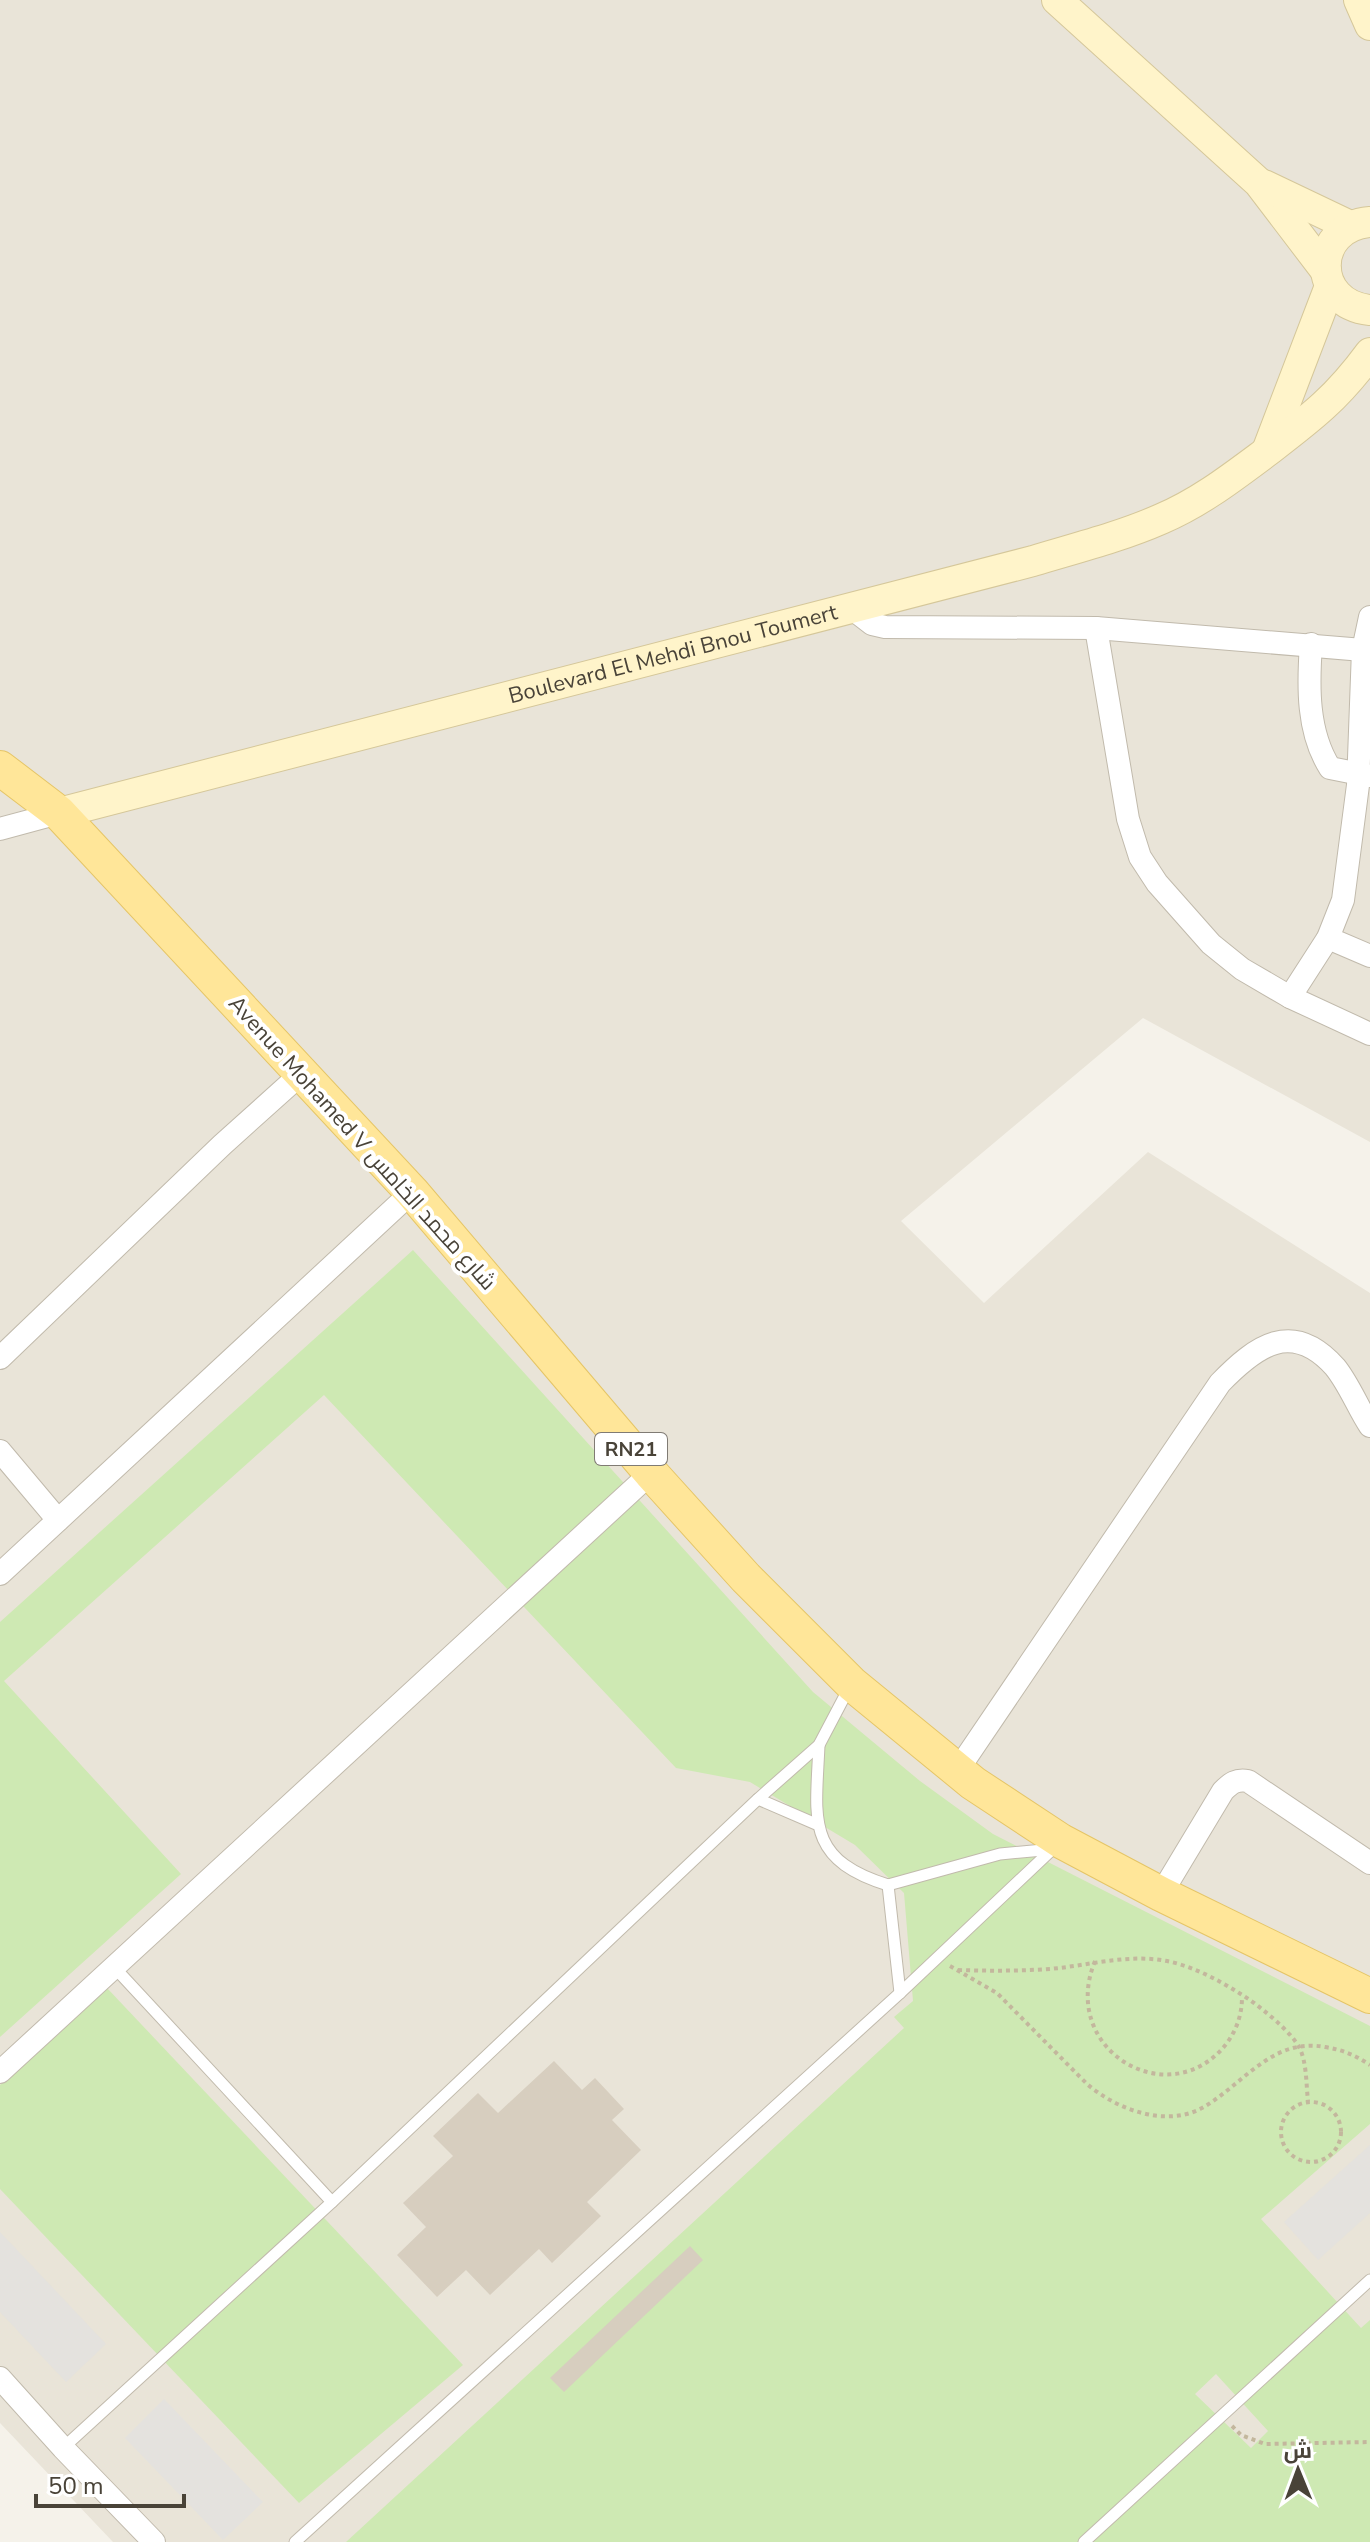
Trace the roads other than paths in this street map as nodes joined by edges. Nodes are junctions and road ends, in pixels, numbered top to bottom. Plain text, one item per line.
1 (1057, 0) edge
2 (1359, 0) edge
3 (1370, 25) edge
4 (1259, 183) junction
5 (1362, 217) edge
6 (1328, 278) junction
7 (1370, 310) edge
8 (1370, 353) edge
9 (1267, 451) junction
10 (850, 607) junction
11 (1370, 617) edge
12 (1096, 628) junction
13 (1311, 644) junction
14 (1366, 652) edge
15 (0, 768) edge
16 (1364, 774) edge
17 (59, 813) junction
18 (0, 829) edge
19 (1328, 938) junction
20 (1368, 951) edge
21 (1290, 997) junction
22 (1370, 1034) edge
23 (301, 1074) junction
24 (412, 1192) junction
25 (2, 1353) edge
26 (1370, 1426) edge
27 (0, 1451) edge
28 (651, 1473) junction
29 (58, 1520) junction
30 (0, 1574) edge
31 (852, 1684) junction
32 (819, 1745) junction
33 (957, 1771) junction
34 (758, 1799) junction
35 (816, 1824) junction
36 (1058, 1845) junction
37 (1370, 1863) edge
38 (888, 1885) junction
39 (1161, 1894) junction
40 (115, 1968) junction
41 (900, 1993) junction
42 (1370, 1996) edge
43 (0, 2072) edge
44 (332, 2202) junction
45 (1370, 2280) edge
46 (0, 2378) edge
47 (63, 2448) junction
48 (154, 2542) edge
49 (295, 2542) edge
50 (1084, 2542) edge

1 - 4 main road
2 - 3 main road
4 - 5 main road
4 - 6 main road
5 - 6 main road
6 - 7 main road
6 - 9 main road
8 - 9 main road, Boulevard El Mehdi Bnou Toumert
9 - 10 main road, Boulevard El Mehdi Bnou Toumert
10 - 12 street
10 - 17 main road, Boulevard El Mehdi Bnou Toumert
11 - 14 street
12 - 13 street
12 - 21 street
13 - 14 street
13 - 16 street
14 - 16 street
15 - 17 main road, Avenue Mohamed V شارع محمد الخامس / RN21
16 - 19 street
17 - 18 street
17 - 23 main road, Avenue Mohamed V شارع محمد الخامس / RN21
19 - 20 street
19 - 21 street
21 - 22 street
23 - 24 main road, Avenue Mohamed V شارع محمد الخامس / RN21
23 - 25 street
24 - 28 main road, Avenue Mohamed V شارع محمد الخامس / RN21
24 - 29 street
26 - 33 street
27 - 29 street
28 - 31 main road, Avenue Mohamed V شارع محمد الخامس / RN21
28 - 40 street
29 - 30 street
31 - 32 lane
31 - 33 main road, Avenue Mohamed V شارع محمد الخامس / RN21
32 - 34 lane
32 - 35 lane
33 - 36 main road, Avenue Mohamed V شارع محمد الخامس / RN21
34 - 35 lane
34 - 44 lane
35 - 38 lane
36 - 38 lane
36 - 39 main road, Avenue Mohamed V شارع محمد الخامس / RN21
36 - 41 lane
37 - 39 street
38 - 41 lane
39 - 42 main road, Avenue Mohamed V شارع محمد الخامس / RN21
40 - 43 street
40 - 44 lane
41 - 49 lane
44 - 47 lane
45 - 50 lane
46 - 47 street
47 - 48 street

